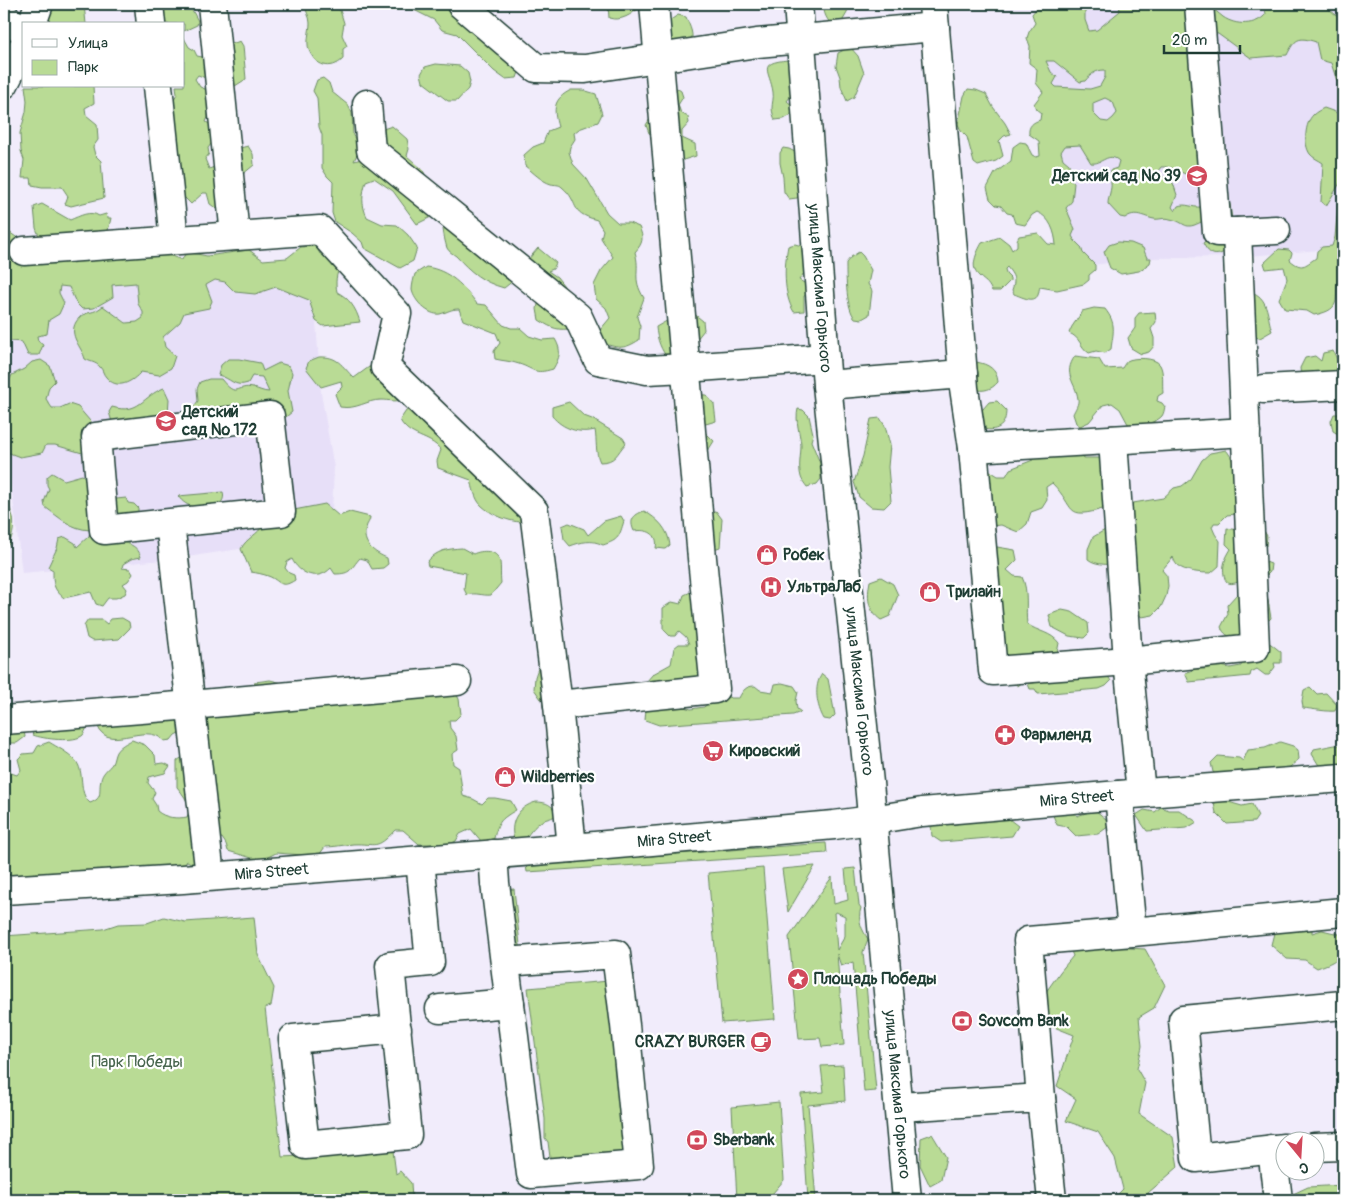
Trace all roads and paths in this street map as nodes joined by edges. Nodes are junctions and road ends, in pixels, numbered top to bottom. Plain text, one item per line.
1 (39, 4) edge
2 (149, 4) edge
3 (212, 4) edge
4 (461, 4) edge
5 (654, 4) edge
6 (798, 4) edge
7 (1199, 4) edge
8 (934, 15) edge
9 (4, 16) edge
10 (33, 22) edge
11 (151, 22) edge
12 (22, 30) edge
13 (800, 38) junction
14 (22, 49) edge
15 (658, 58) junction
16 (4, 84) edge
17 (158, 88) edge
18 (367, 104) dead end
19 (1276, 230) dead end
20 (1237, 232) junction
21 (235, 236) junction
22 (174, 240) junction
23 (24, 251) dead end
24 (825, 358) junction
25 (685, 368) junction
26 (963, 374) junction
27 (827, 385) junction
28 (1343, 385) edge
29 (1264, 390) dead end
30 (1246, 432) junction
31 (1113, 440) junction
32 (973, 448) junction
33 (170, 524) junction
34 (1128, 661) junction
35 (456, 681) dead end
36 (191, 705) junction
37 (558, 705) junction
38 (4, 720) edge
39 (1343, 778) edge
40 (1130, 794) junction
41 (872, 820) junction
42 (572, 848) junction
43 (493, 854) junction
44 (420, 860) junction
45 (210, 876) junction
46 (4, 890) edge
47 (1343, 912) edge
48 (1132, 932) junction
49 (506, 962) junction
50 (510, 1003) junction
51 (1343, 1005) edge
52 (440, 1009) dead end
53 (397, 1029) junction
54 (1041, 1098) junction
55 (900, 1107) junction
56 (1343, 1146) edge
57 (1324, 1147) edge
58 (1274, 1148) edge
59 (1278, 1182) edge
60 (907, 1200) edge
61 (1052, 1200) edge
62 (1278, 1200) edge

1 - 10 main road
2 - 11 main road
3 - 21 main road
4 - 15 main road
5 - 15 main road
6 - 13 main road, улица Максима Горького
7 - 20 main road
8 - 13 main road
8 - 26 main road
9 - 12 main road
13 - 15 main road
13 - 24 main road, улица Максима Горького
14 - 16 main road
15 - 25 main road
17 - 22 main road
18 - 25 main road
19 - 20 main road
20 - 30 main road
21 - 22 main road
21 - 37 main road
22 - 23 main road
24 - 25 main road
24 - 27 main road, улица Максима Горького
25 - 37 main road
26 - 27 main road
26 - 32 main road
27 - 41 main road, улица Максима Горького
28 - 29 main road
30 - 31 main road
30 - 34 main road
31 - 32 main road
31 - 34 main road
32 - 34 main road
33 - 33 main road
33 - 36 main road
34 - 40 main road
35 - 36 main road
36 - 38 main road
36 - 45 main road
37 - 42 main road
39 - 40 main road, Mira Street
40 - 41 main road, Mira Street
40 - 48 main road
41 - 42 main road, Mira Street
41 - 55 main road, улица Максима Горького
42 - 43 main road, Mira Street
43 - 44 main road, Mira Street
43 - 49 main road
44 - 45 main road, Mira Street
44 - 53 main road
45 - 46 main road, Mira Street
47 - 48 main road
48 - 54 main road
49 - 50 main road
49 - 50 main road
50 - 52 main road
51 - 58 main road
53 - 53 main road
54 - 55 main road
54 - 61 main road
55 - 60 main road, улица Максима Горького
56 - 57 main road
59 - 62 main road

